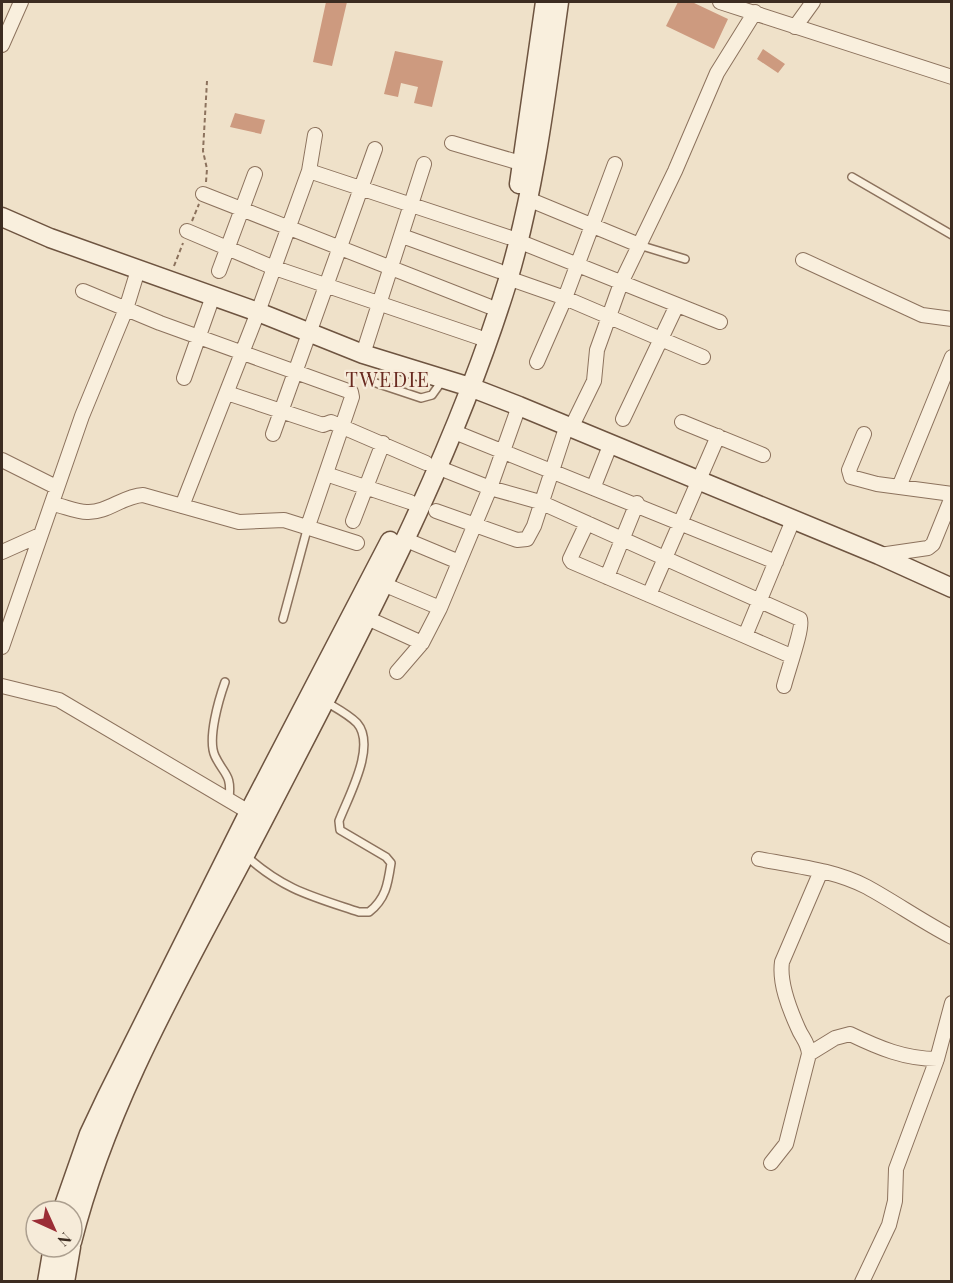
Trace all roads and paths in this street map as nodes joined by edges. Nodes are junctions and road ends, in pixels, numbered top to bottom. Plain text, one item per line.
1 (21, 2) edge
2 (545, 2) edge
3 (559, 2) edge
4 (720, 2) edge
5 (813, 2) edge
6 (755, 12) junction
7 (795, 27) junction
8 (2, 45) edge
9 (951, 77) edge
10 (207, 81) dead end
11 (315, 135) dead end
12 (452, 143) dead end
13 (375, 149) dead end
14 (424, 164) dead end
15 (524, 164) junction
16 (615, 164) dead end
17 (309, 171) junction
18 (255, 174) dead end
19 (852, 177) dead end
20 (362, 188) junction
21 (203, 194) junction
22 (528, 199) junction
23 (413, 205) junction
24 (243, 210) junction
25 (2, 217) edge
26 (593, 225) junction
27 (288, 228) junction
28 (188, 231) junction
29 (951, 235) edge
30 (402, 236) junction
31 (513, 239) junction
32 (639, 245) junction
33 (229, 249) junction
34 (340, 250) junction
35 (685, 259) dead end
36 (803, 260) dead end
37 (578, 264) junction
38 (272, 267) junction
39 (391, 269) junction
40 (138, 270) junction
41 (219, 271) dead end
42 (504, 274) junction
43 (168, 280) junction
44 (621, 283) junction
45 (328, 287) junction
46 (82, 291) dead end
47 (213, 296) junction
48 (565, 298) junction
49 (379, 303) junction
50 (677, 305) junction
51 (488, 306) junction
52 (126, 309) junction
53 (258, 312) junction
54 (608, 316) junction
55 (951, 319) edge
56 (720, 322) dead end
57 (311, 333) junction
58 (199, 337) junction
59 (478, 337) junction
60 (661, 338) junction
61 (240, 353) junction
62 (363, 354) junction
63 (703, 357) dead end
64 (951, 357) edge
65 (537, 362) dead end
66 (296, 372) junction
67 (184, 378) dead end
68 (373, 382) dead end
69 (458, 383) junction
70 (227, 393) junction
71 (519, 406) junction
72 (281, 411) junction
73 (623, 419) dead end
74 (682, 422) dead end
75 (343, 426) junction
76 (570, 426) junction
77 (452, 431) junction
78 (273, 434) dead end
79 (864, 434) dead end
80 (718, 436) junction
81 (383, 443) junction
82 (611, 443) junction
83 (503, 450) junction
84 (763, 454) dead end
85 (2, 460) edge
86 (432, 465) junction
87 (552, 469) junction
88 (326, 474) junction
89 (700, 480) junction
90 (594, 486) junction
91 (56, 487) junction
92 (365, 487) junction
93 (899, 487) junction
94 (490, 488) junction
95 (951, 496) edge
96 (410, 502) junction
97 (540, 502) junction
98 (637, 503) junction
99 (53, 504) junction
100 (182, 506) junction
101 (436, 511) dead end
102 (353, 520) dead end
103 (793, 520) junction
104 (586, 523) junction
105 (682, 523) junction
106 (475, 525) junction
107 (308, 526) junction
108 (40, 535) junction
109 (622, 538) junction
110 (404, 539) junction
111 (357, 543) dead end
112 (2, 552) edge
113 (879, 555) junction
114 (666, 557) junction
115 (459, 562) junction
116 (776, 562) junction
117 (607, 577) junction
118 (383, 584) junction
119 (951, 588) edge
120 (649, 595) junction
121 (759, 600) junction
122 (440, 608) junction
123 (367, 618) junction
124 (283, 619) dead end
125 (745, 636) junction
126 (423, 643) junction
127 (2, 647) edge
128 (791, 656) junction
129 (397, 672) dead end
130 (225, 682) dead end
131 (2, 686) edge
132 (784, 686) dead end
133 (324, 701) junction
134 (229, 798) junction
135 (249, 812) junction
136 (245, 855) junction
137 (759, 860) dead end
138 (821, 871) junction
139 (951, 937) edge
140 (951, 1003) edge
141 (809, 1054) junction
142 (937, 1059) junction
143 (771, 1163) dead end
144 (66, 1199) edge
145 (83, 1199) edge
146 (51, 1259) edge
147 (69, 1259) edge
148 (47, 1281) edge
149 (65, 1281) edge
150 (862, 1281) edge

1 - 8 street
2 - 15 street
3 - 22 street
4 - 6 street
5 - 7 street
6 - 7 street
6 - 32 street
7 - 9 street
10 - 21 path
11 - 17 street
12 - 15 street
13 - 20 street
14 - 23 street
15 - 31 street
16 - 26 street
17 - 20 street
17 - 27 street
18 - 24 street
19 - 29 lane
20 - 23 street
20 - 34 street
21 - 24 street
21 - 28 path
22 - 26 street
22 - 31 street
23 - 30 street
23 - 31 street
24 - 27 street
24 - 33 street
25 - 40 street
26 - 32 street
26 - 37 street
27 - 34 street
27 - 38 street
28 - 33 street
28 - 43 path
30 - 39 street
30 - 42 street
31 - 37 street
31 - 42 street
32 - 35 lane
32 - 44 street
33 - 38 street
33 - 41 street
34 - 39 street
34 - 45 street
36 - 55 street
37 - 44 street
37 - 48 street
38 - 45 street
38 - 53 street
39 - 49 street
39 - 51 street
40 - 43 street
40 - 52 street
42 - 48 street
42 - 51 street
42 - 69 street
43 - 47 street
44 - 50 street
44 - 54 street
45 - 49 street
45 - 57 street
46 - 52 street
47 - 53 street
47 - 58 street
48 - 54 street
48 - 65 street
49 - 59 street
49 - 62 street
50 - 56 street
50 - 60 street
51 - 59 street
52 - 58 street
52 - 91 street
53 - 57 street
53 - 61 street
54 - 60 street
54 - 76 street
57 - 62 street
57 - 66 street
58 - 61 street
58 - 67 street
59 - 69 street
60 - 63 street
60 - 73 street
61 - 66 street
61 - 70 street
62 - 69 street
64 - 93 street
66 - 72 street
66 - 75 street
68 - 69 lane
69 - 71 street
69 - 77 street
69 - 86 street
70 - 72 street
70 - 100 street
71 - 76 street
71 - 83 street
72 - 75 street
72 - 78 street
74 - 80 street
75 - 81 street
75 - 88 street
76 - 82 street
76 - 87 street
77 - 83 street
77 - 86 street
79 - 93 street
80 - 84 street
80 - 89 street
81 - 86 street
81 - 92 street
82 - 89 street
82 - 90 street
83 - 87 street
83 - 94 street
85 - 91 street
86 - 94 street
86 - 96 street
86 - 110 street
87 - 90 street
87 - 97 street
88 - 92 street
88 - 107 street
89 - 103 street
89 - 105 street
90 - 98 street
91 - 99 street
92 - 96 street
92 - 102 street
93 - 95 street
94 - 97 street
94 - 106 street
95 - 113 street
96 - 135 street
97 - 104 street
97 - 106 street
98 - 105 street
98 - 109 street
99 - 100 street
99 - 108 street
100 - 107 street
101 - 106 street
103 - 113 street
103 - 116 street
104 - 109 street
104 - 117 street
105 - 114 street
105 - 116 street
106 - 115 street
107 - 111 street
107 - 124 lane
108 - 112 street
108 - 127 street
109 - 114 street
109 - 117 street
110 - 115 street
110 - 118 street
113 - 119 street
114 - 120 street
114 - 121 street
115 - 122 street
116 - 121 street
117 - 120 street
118 - 122 street
118 - 123 street
120 - 125 street
121 - 125 street
121 - 128 street
122 - 126 street
123 - 126 street
123 - 133 street
125 - 128 street
126 - 129 street
128 - 132 street
130 - 134 lane
131 - 134 street
133 - 136 street
133 - 136 lane
134 - 135 street
135 - 144 street
136 - 145 street
137 - 138 street
138 - 139 street
138 - 141 street
140 - 142 street
141 - 142 street
141 - 143 street
142 - 150 street
146 - 148 street
147 - 149 street

